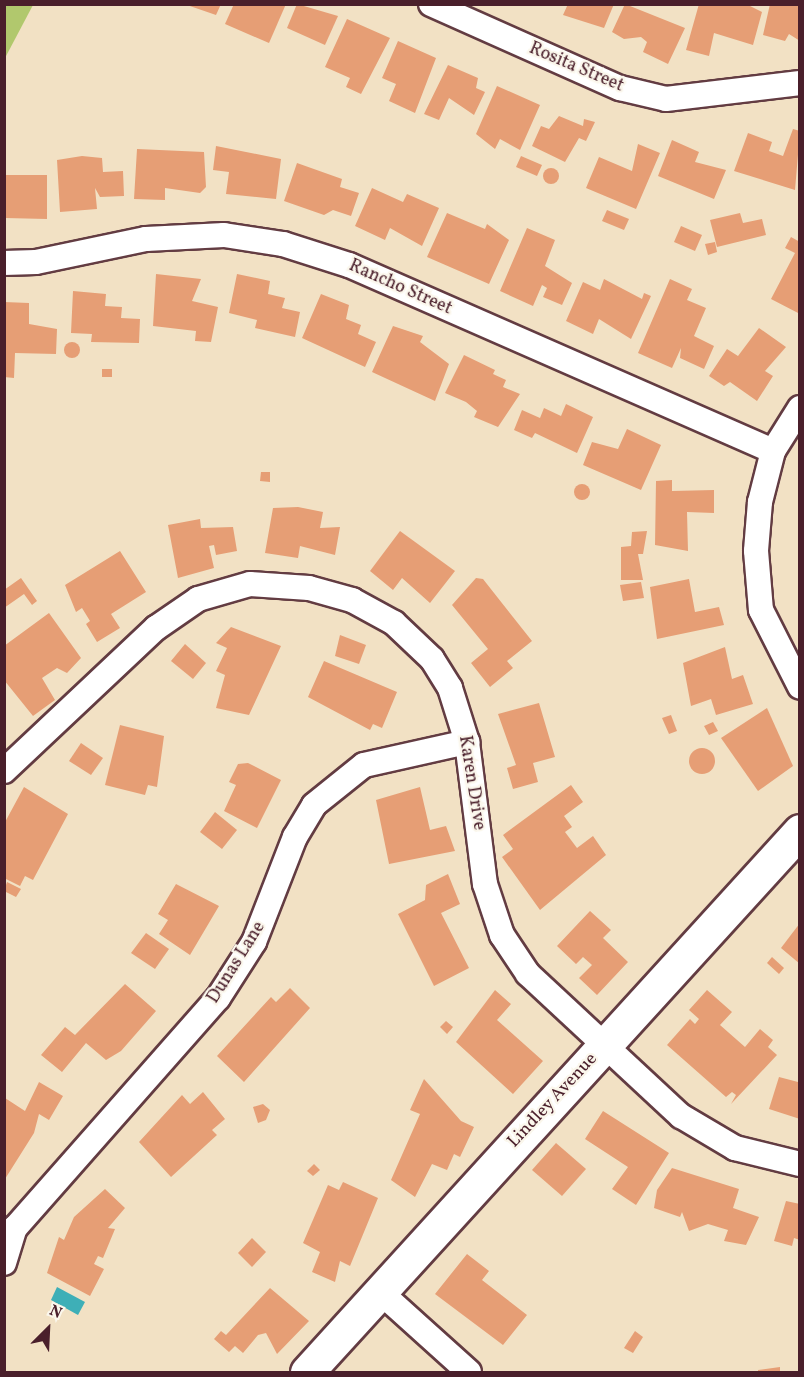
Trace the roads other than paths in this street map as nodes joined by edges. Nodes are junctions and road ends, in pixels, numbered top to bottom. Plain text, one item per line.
1 (431, 4) edge
2 (800, 83) edge
3 (4, 262) edge
4 (800, 408) edge
5 (773, 451) junction
6 (800, 687) edge
7 (467, 742) junction
8 (4, 771) edge
9 (800, 831) edge
10 (603, 1048) junction
11 (800, 1164) edge
12 (4, 1263) edge
13 (379, 1291) junction
14 (307, 1372) edge
15 (469, 1372) edge

1 - 2 street, Rosita Street
3 - 5 street, Rancho Street
4 - 5 street
5 - 6 street
7 - 8 street, Karen Drive
7 - 10 street, Karen Drive
7 - 12 street, Dunas Lane
9 - 10 street, Lindley Avenue
10 - 11 street, Karen Drive
10 - 13 street, Lindley Avenue
13 - 14 street, Lindley Avenue
13 - 15 street

